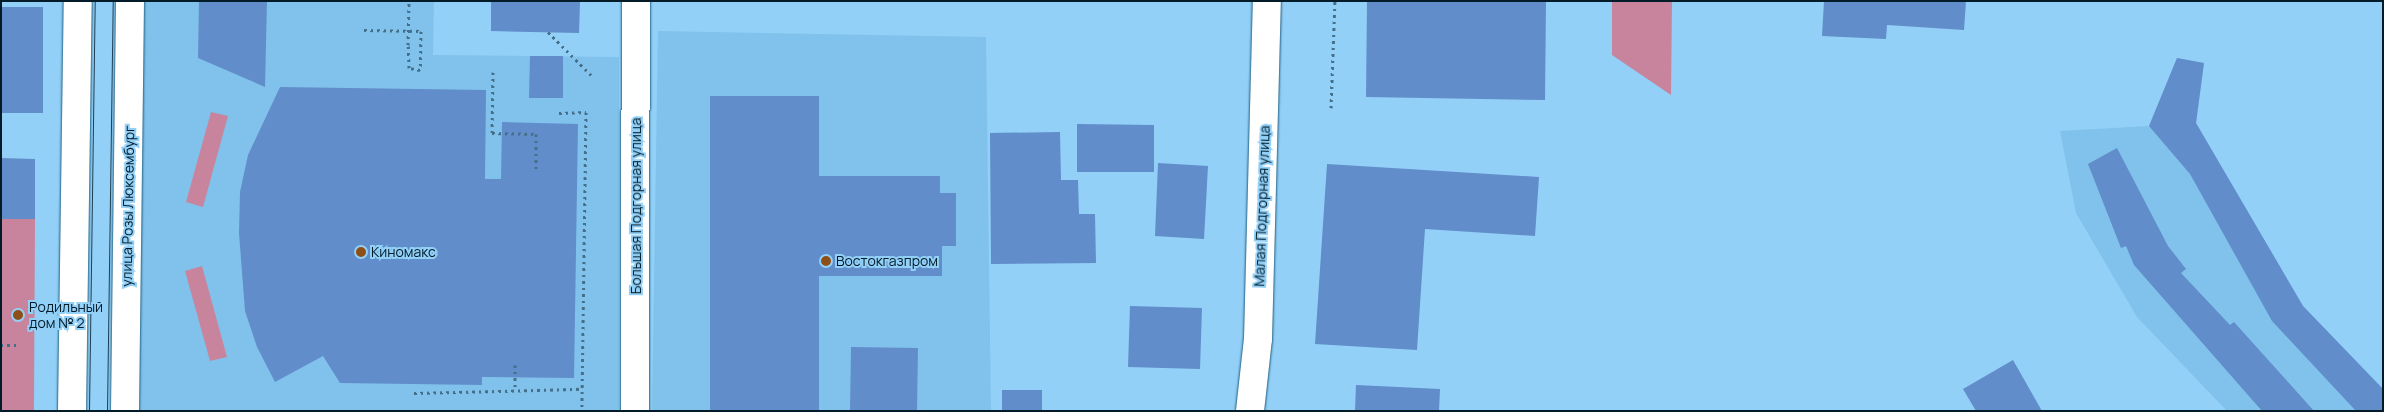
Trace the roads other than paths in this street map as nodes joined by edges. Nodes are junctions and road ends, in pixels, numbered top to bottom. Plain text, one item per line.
1 (78, 1) edge
2 (130, 1) edge
3 (636, 1) edge
4 (1268, 1) edge
5 (72, 411) edge
6 (125, 411) edge
7 (635, 411) edge
8 (1250, 411) edge

1 - 5 main road
2 - 6 main road, улица Розы Люксембург
3 - 7 main road, Большая Подгорная улица
4 - 8 main road, Малая Подгорная улица

